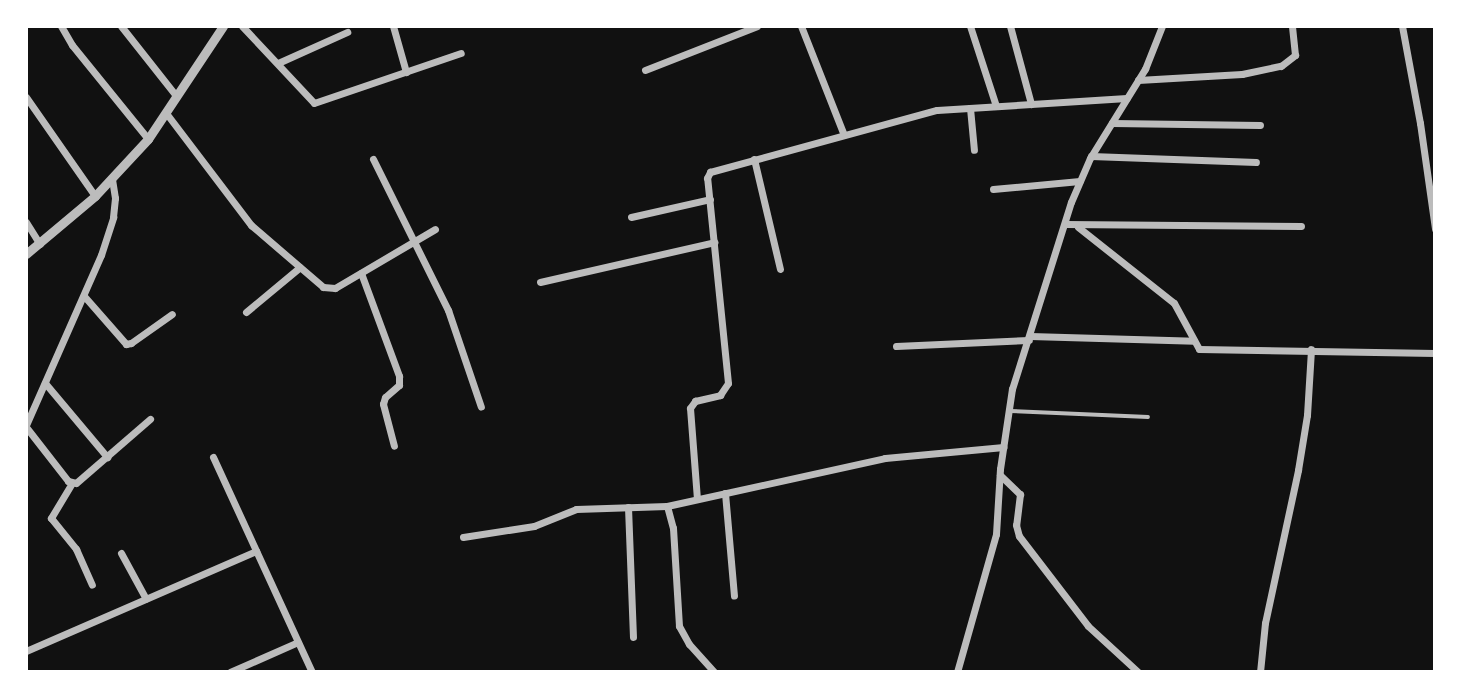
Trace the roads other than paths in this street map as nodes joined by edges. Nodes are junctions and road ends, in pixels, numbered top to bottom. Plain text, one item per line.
1 (61, 26) edge
2 (121, 26) edge
3 (223, 26) edge
4 (243, 26) edge
5 (393, 26) edge
6 (757, 26) edge
7 (801, 26) edge
8 (970, 26) edge
9 (1010, 26) edge
10 (1162, 26) edge
11 (1292, 26) edge
12 (1402, 26) edge
13 (347, 32) dead end
14 (461, 53) dead end
15 (278, 63) junction
16 (645, 69) dead end
17 (406, 72) junction
18 (1138, 80) junction
19 (26, 97) edge
20 (177, 97) junction
21 (1127, 98) junction
22 (1031, 104) junction
23 (996, 106) junction
24 (970, 108) junction
25 (166, 113) junction
26 (1112, 123) junction
27 (1260, 125) dead end
28 (844, 135) junction
29 (148, 139) junction
30 (974, 150) dead end
31 (1091, 156) junction
32 (373, 159) dead end
33 (754, 159) junction
34 (1256, 162) dead end
35 (112, 178) junction
36 (1080, 181) junction
37 (993, 189) dead end
38 (95, 197) junction
39 (710, 199) junction
40 (631, 217) dead end
41 (26, 222) edge
42 (1065, 224) junction
43 (1301, 226) dead end
44 (1078, 227) junction
45 (435, 229) dead end
46 (1435, 229) edge
47 (414, 242) junction
48 (714, 242) junction
49 (40, 244) junction
50 (26, 254) edge
51 (300, 267) junction
52 (780, 269) dead end
53 (360, 273) junction
54 (540, 282) dead end
55 (84, 296) junction
56 (246, 312) dead end
57 (172, 314) dead end
58 (1029, 338) junction
59 (1194, 341) junction
60 (896, 346) dead end
61 (1311, 349) junction
62 (1435, 353) edge
63 (45, 383) junction
64 (481, 407) dead end
65 (1008, 411) junction
66 (1148, 417) dead end
67 (150, 419) dead end
68 (26, 426) edge
69 (394, 446) dead end
70 (1003, 447) junction
71 (107, 457) junction
72 (213, 457) dead end
73 (1000, 475) junction
74 (72, 483) junction
75 (725, 493) junction
76 (697, 499) junction
77 (667, 506) junction
78 (628, 507) junction
79 (463, 537) dead end
80 (256, 551) junction
81 (121, 553) dead end
82 (92, 585) dead end
83 (734, 596) dead end
84 (146, 599) junction
85 (634, 637) dead end
86 (298, 642) junction
87 (26, 651) edge
88 (230, 672) edge
89 (312, 672) edge
90 (714, 672) edge
91 (957, 672) edge
92 (1138, 672) edge
93 (1259, 672) edge

1 - 29 street
2 - 20 street
3 - 20 street
4 - 15 street
5 - 17 street
6 - 16 street
7 - 28 street
8 - 23 street
9 - 22 street
10 - 18 street
11 - 18 street
12 - 46 street
13 - 15 street
14 - 17 street
15 - 17 street
18 - 21 street
19 - 38 street
20 - 25 street
21 - 22 street
21 - 26 street
22 - 23 street
23 - 24 street
24 - 28 street
24 - 30 street
25 - 29 street
25 - 51 street
26 - 27 street
26 - 31 street
28 - 33 street
29 - 35 street
31 - 34 street
31 - 36 street
32 - 47 street
33 - 39 street
33 - 52 street
35 - 38 street
35 - 55 street
36 - 37 street
36 - 42 street
38 - 49 street
39 - 40 street
39 - 48 street
41 - 49 street
42 - 44 street
42 - 58 street
43 - 44 street
44 - 59 street
45 - 47 street
47 - 53 street
47 - 64 street
48 - 54 street
48 - 76 street
49 - 50 street
51 - 53 street
51 - 56 street
53 - 69 street
55 - 57 street
55 - 63 street
58 - 59 street
58 - 60 street
58 - 65 street
59 - 61 street
61 - 62 street
61 - 93 street
63 - 68 street
63 - 71 street
65 - 66 lane
65 - 70 street
67 - 71 street
68 - 74 street
70 - 73 street
70 - 75 street
71 - 74 street
72 - 80 street
73 - 91 street
73 - 92 street
74 - 82 street
75 - 76 street
75 - 83 street
76 - 77 street
77 - 78 street
77 - 90 street
78 - 79 street
78 - 85 street
80 - 84 street
80 - 86 street
81 - 84 street
84 - 87 street
86 - 88 street
86 - 89 street

